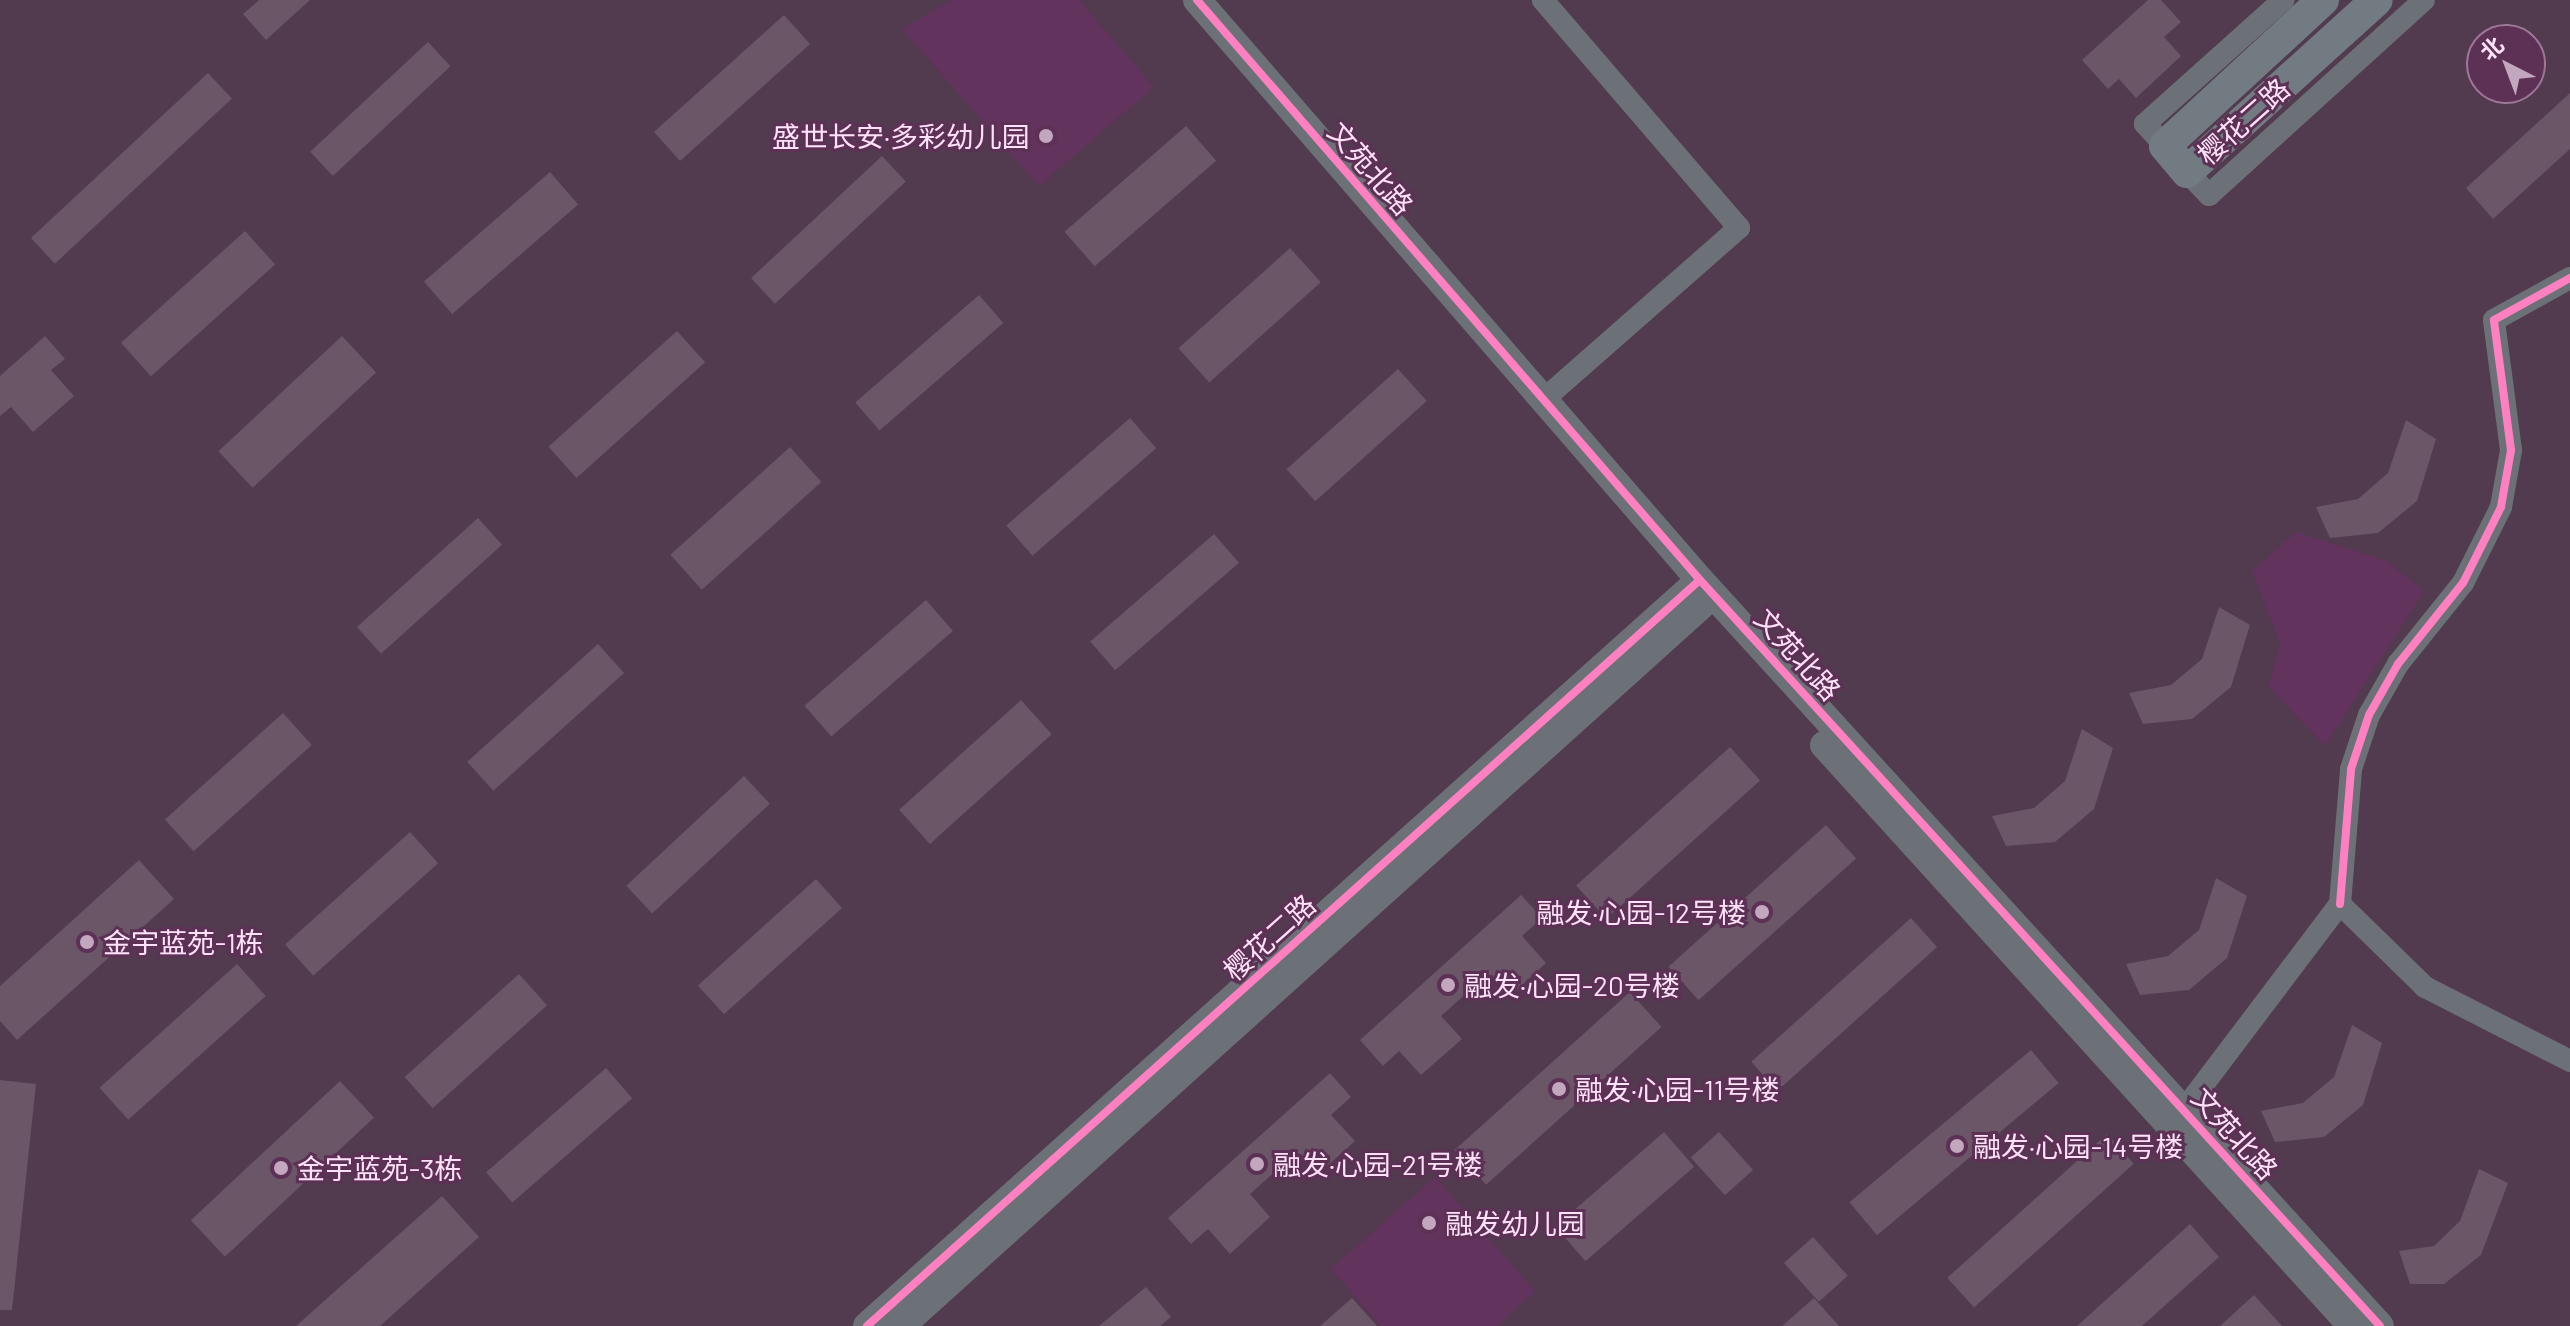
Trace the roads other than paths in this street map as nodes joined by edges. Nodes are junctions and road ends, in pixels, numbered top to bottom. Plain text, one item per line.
1 (1174, 0) edge
2 (1197, 0) edge
3 (1543, 0) edge
4 (2283, 0) edge
5 (2323, 0) edge
6 (2377, 0) edge
7 (2424, 0) edge
8 (2165, 146) junction
9 (2187, 172) junction
10 (2570, 278) edge
11 (1543, 400) junction
12 (1700, 594) junction
13 (2340, 904) junction
14 (2570, 1061) edge
15 (2184, 1110) junction
16 (867, 1326) edge
17 (901, 1326) edge
18 (2352, 1326) edge
19 (2380, 1326) edge

1 - 12 street, 文苑北路
2 - 11 street, 文苑北路
3 - 11 street
4 - 8 street
5 - 8 main road, 樱花二路
6 - 9 main road, 樱花二路
7 - 9 street
8 - 9 main road, 樱花二路
10 - 13 street
11 - 12 street, 文苑北路
12 - 15 street, 文苑北路
12 - 16 street, 樱花二路
12 - 17 street, 樱花二路
12 - 18 street, 文苑北路
13 - 14 street
13 - 15 street
15 - 19 street, 文苑北路

